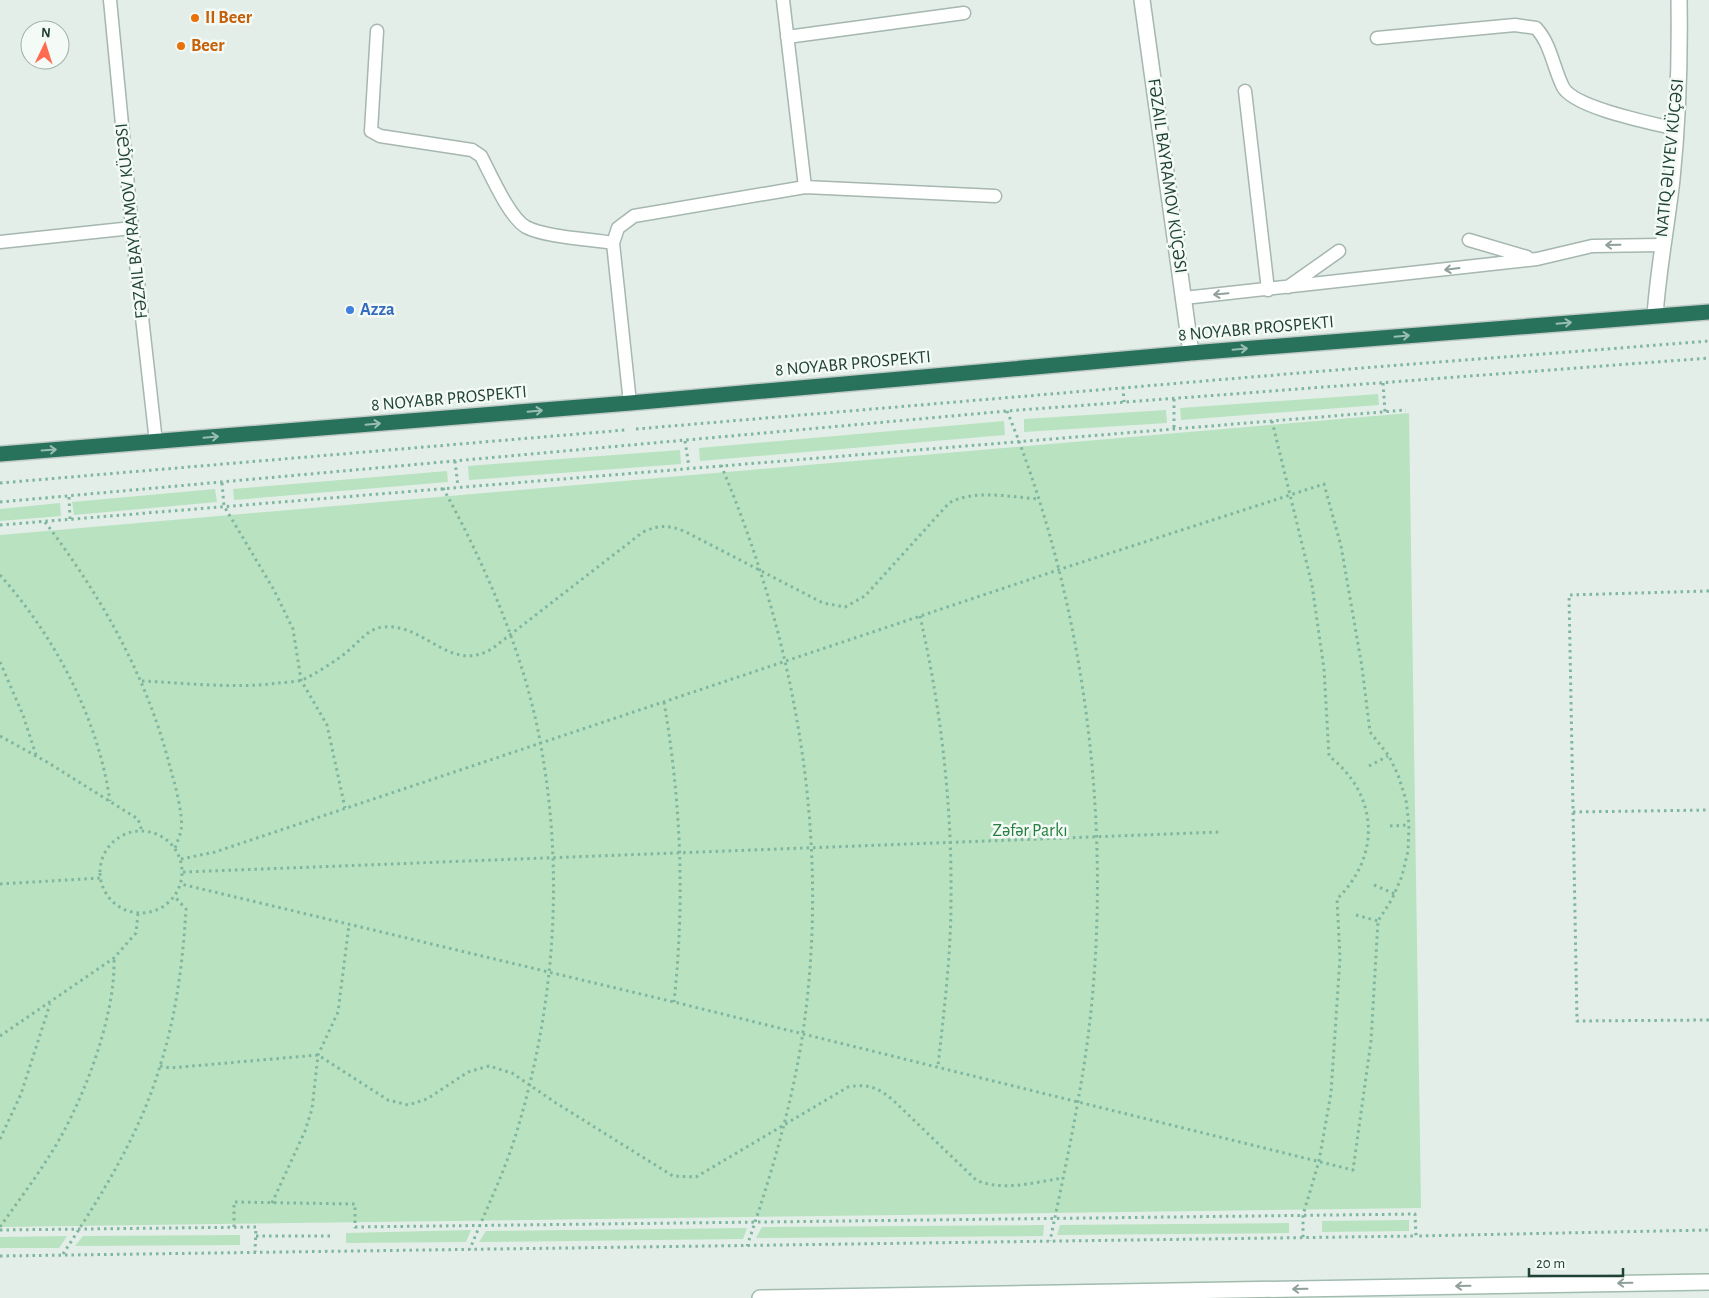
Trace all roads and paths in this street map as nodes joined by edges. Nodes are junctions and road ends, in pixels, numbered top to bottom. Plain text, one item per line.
1 (110, 0) edge
2 (783, 0) edge
3 (1142, 0) edge
4 (1679, 0) edge
5 (964, 13) dead end
6 (377, 31) dead end
7 (787, 37) junction
8 (1377, 38) dead end
9 (1245, 91) dead end
10 (1676, 129) junction
11 (805, 187) junction
12 (995, 196) dead end
13 (132, 228) junction
14 (1469, 240) dead end
15 (0, 242) edge
16 (613, 242) junction
17 (1662, 245) junction
18 (1339, 251) dead end
19 (1537, 259) junction
20 (1285, 288) junction
21 (1268, 290) junction
22 (1184, 298) junction
23 (1709, 312) edge
24 (1655, 316) junction
25 (1709, 341) edge
26 (1191, 353) junction
27 (1709, 358) edge
28 (1384, 383) junction
29 (1174, 399) junction
30 (630, 403) junction
31 (1406, 410) dead end
32 (1007, 411) junction
33 (1385, 412) junction
34 (1272, 420) junction
35 (1174, 428) junction
36 (1019, 440) junction
37 (685, 441) junction
38 (156, 442) junction
39 (0, 454) edge
40 (455, 462) junction
41 (721, 465) junction
42 (689, 468) junction
43 (0, 483) edge
44 (222, 483) junction
45 (458, 487) junction
46 (443, 488) junction
47 (1292, 494) junction
48 (69, 497) junction
49 (1038, 499) junction
50 (0, 502) edge
51 (224, 506) junction
52 (70, 519) junction
53 (44, 521) junction
54 (0, 524) edge
55 (1058, 570) junction
56 (761, 571) junction
57 (0, 575) edge
58 (1709, 591) edge
59 (920, 616) junction
60 (511, 634) junction
61 (786, 661) junction
62 (0, 662) edge
63 (302, 680) junction
64 (142, 681) junction
65 (664, 702) junction
66 (0, 736) edge
67 (540, 743) junction
68 (36, 756) junction
69 (1389, 756) junction
70 (1369, 766) dead end
71 (110, 801) junction
72 (345, 808) junction
73 (1709, 810) edge
74 (1573, 812) junction
75 (1409, 825) junction
76 (1390, 826) dead end
77 (142, 830) junction
78 (1219, 832) dead end
79 (1096, 837) junction
80 (951, 842) junction
81 (175, 848) junction
82 (811, 848) junction
83 (681, 853) junction
84 (554, 858) junction
85 (181, 859) junction
86 (183, 872) junction
87 (100, 878) junction
88 (0, 884) edge
89 (181, 884) junction
90 (1374, 885) dead end
91 (1395, 894) junction
92 (175, 897) junction
93 (138, 913) junction
94 (1356, 915) dead end
95 (1378, 921) junction
96 (349, 925) junction
97 (114, 958) junction
98 (549, 972) junction
99 (674, 1002) junction
100 (50, 1003) junction
101 (1709, 1020) edge
102 (803, 1033) junction
103 (0, 1036) edge
104 (318, 1055) junction
105 (160, 1066) junction
106 (938, 1066) junction
107 (530, 1084) junction
108 (1077, 1101) junction
109 (784, 1126) junction
110 (0, 1139) edge
111 (1319, 1161) junction
112 (1063, 1178) junction
113 (272, 1203) junction
114 (1304, 1215) junction
115 (1055, 1218) junction
116 (755, 1223) junction
117 (480, 1225) junction
118 (234, 1227) junction
119 (0, 1228) edge
120 (79, 1229) junction
121 (1709, 1230) edge
122 (256, 1236) junction
123 (332, 1236) dead end
124 (1416, 1236) junction
125 (1303, 1238) junction
126 (1050, 1241) junction
127 (748, 1246) junction
128 (470, 1249) junction
129 (256, 1252) junction
130 (62, 1255) junction
131 (0, 1256) edge
132 (1709, 1282) edge
133 (760, 1298) edge

1 - 13 lane, FƏZAIL BAYRAMOV KÜÇƏSI
2 - 7 lane
3 - 22 main road, FƏZAIL BAYRAMOV KÜÇƏSI
4 - 10 main road, NATIQ ƏLIYEV KÜÇƏSI
5 - 7 lane
6 - 16 lane
7 - 11 lane
8 - 10 lane
9 - 21 lane
10 - 17 main road, NATIQ ƏLIYEV KÜÇƏSI
11 - 12 lane
11 - 16 lane
13 - 15 lane
13 - 38 lane, FƏZAIL BAYRAMOV KÜÇƏSI
14 - 19 lane
16 - 30 lane
17 -> 19 lane
17 - 24 main road, NATIQ ƏLIYEV KÜÇƏSI
18 - 20 lane
19 -> 20 lane
20 - 21 lane
21 -> 22 lane
22 - 26 main road, FƏZAIL BAYRAMOV KÜÇƏSI
23 - 24 highway, 8 NOYABR PROSPEKTI
26 -> 24 highway, 8 NOYABR PROSPEKTI
25 - 43 path
26 - 30 highway, 8 NOYABR PROSPEKTI
27 - 28 path
28 - 29 path
28 - 33 path
29 - 32 path
29 - 35 path
38 -> 30 highway, 8 NOYABR PROSPEKTI
31 - 33 path
32 - 36 path
32 - 37 path
33 - 34 path
34 - 35 path
34 - 47 path
35 - 36 path
36 - 41 path
36 - 49 path
37 - 40 path
37 - 42 path
39 -> 38 highway, 8 NOYABR PROSPEKTI
40 - 44 path
40 - 45 path
41 - 42 path
41 - 56 path
42 - 45 path
44 - 48 path
44 - 51 path
45 - 46 path
46 - 51 path
46 - 60 path
47 - 55 path
47 - 69 path
47 - 111 path
48 - 50 path
48 - 52 path
49 - 55 path
49 - 56 path
51 - 52 path
51 - 63 path
52 - 53 path
53 - 54 path
53 - 64 path
55 - 59 path
55 - 79 path
56 - 60 path
56 - 61 path
57 - 71 path
58 - 74 path
59 - 61 path
59 - 80 path
60 - 63 path
60 - 67 path
61 - 65 path
61 - 82 path
62 - 68 path
63 - 64 path
63 - 72 path
64 - 81 path
65 - 67 path
65 - 83 path
66 - 68 path
67 - 72 path
67 - 84 path
68 - 71 path
69 - 70 path
69 - 75 path
71 - 77 path
72 - 85 path
73 - 74 path
74 - 101 path
75 - 76 path
75 - 91 path
77 - 81 path
77 - 87 path
78 - 79 path
79 - 80 path
79 - 108 path
80 - 82 path
80 - 106 path
81 - 85 path
82 - 83 path
82 - 102 path
83 - 84 path
83 - 99 path
84 - 86 path
84 - 98 path
85 - 86 path
86 - 89 path
87 - 88 path
87 - 93 path
89 - 92 path
89 - 96 path
90 - 91 path
91 - 95 path
92 - 93 path
92 - 105 path
93 - 97 path
94 - 95 path
95 - 111 path
96 - 98 path
96 - 104 path
97 - 100 path
97 - 119 path
98 - 99 path
98 - 107 path
99 - 102 path
100 - 103 path
100 - 110 path
102 - 106 path
102 - 109 path
104 - 105 path
104 - 107 path
104 - 113 path
105 - 120 path
106 - 108 path
107 - 109 path
107 - 117 path
108 - 111 path
108 - 112 path
109 - 112 path
109 - 116 path
111 - 114 path
112 - 115 path
113 - 117 path
113 - 118 path
114 - 115 path
114 - 124 path
114 - 125 path
115 - 116 path
115 - 126 path
116 - 117 path
116 - 127 path
117 - 128 path
118 - 120 path
118 - 122 path
119 - 120 path
120 - 130 path
121 - 124 path
122 - 123 path
122 - 129 path
124 - 125 path
125 - 126 path
126 - 127 path
127 - 128 path
128 - 129 path
129 - 130 path
130 - 131 path
132 -> 133 main road

